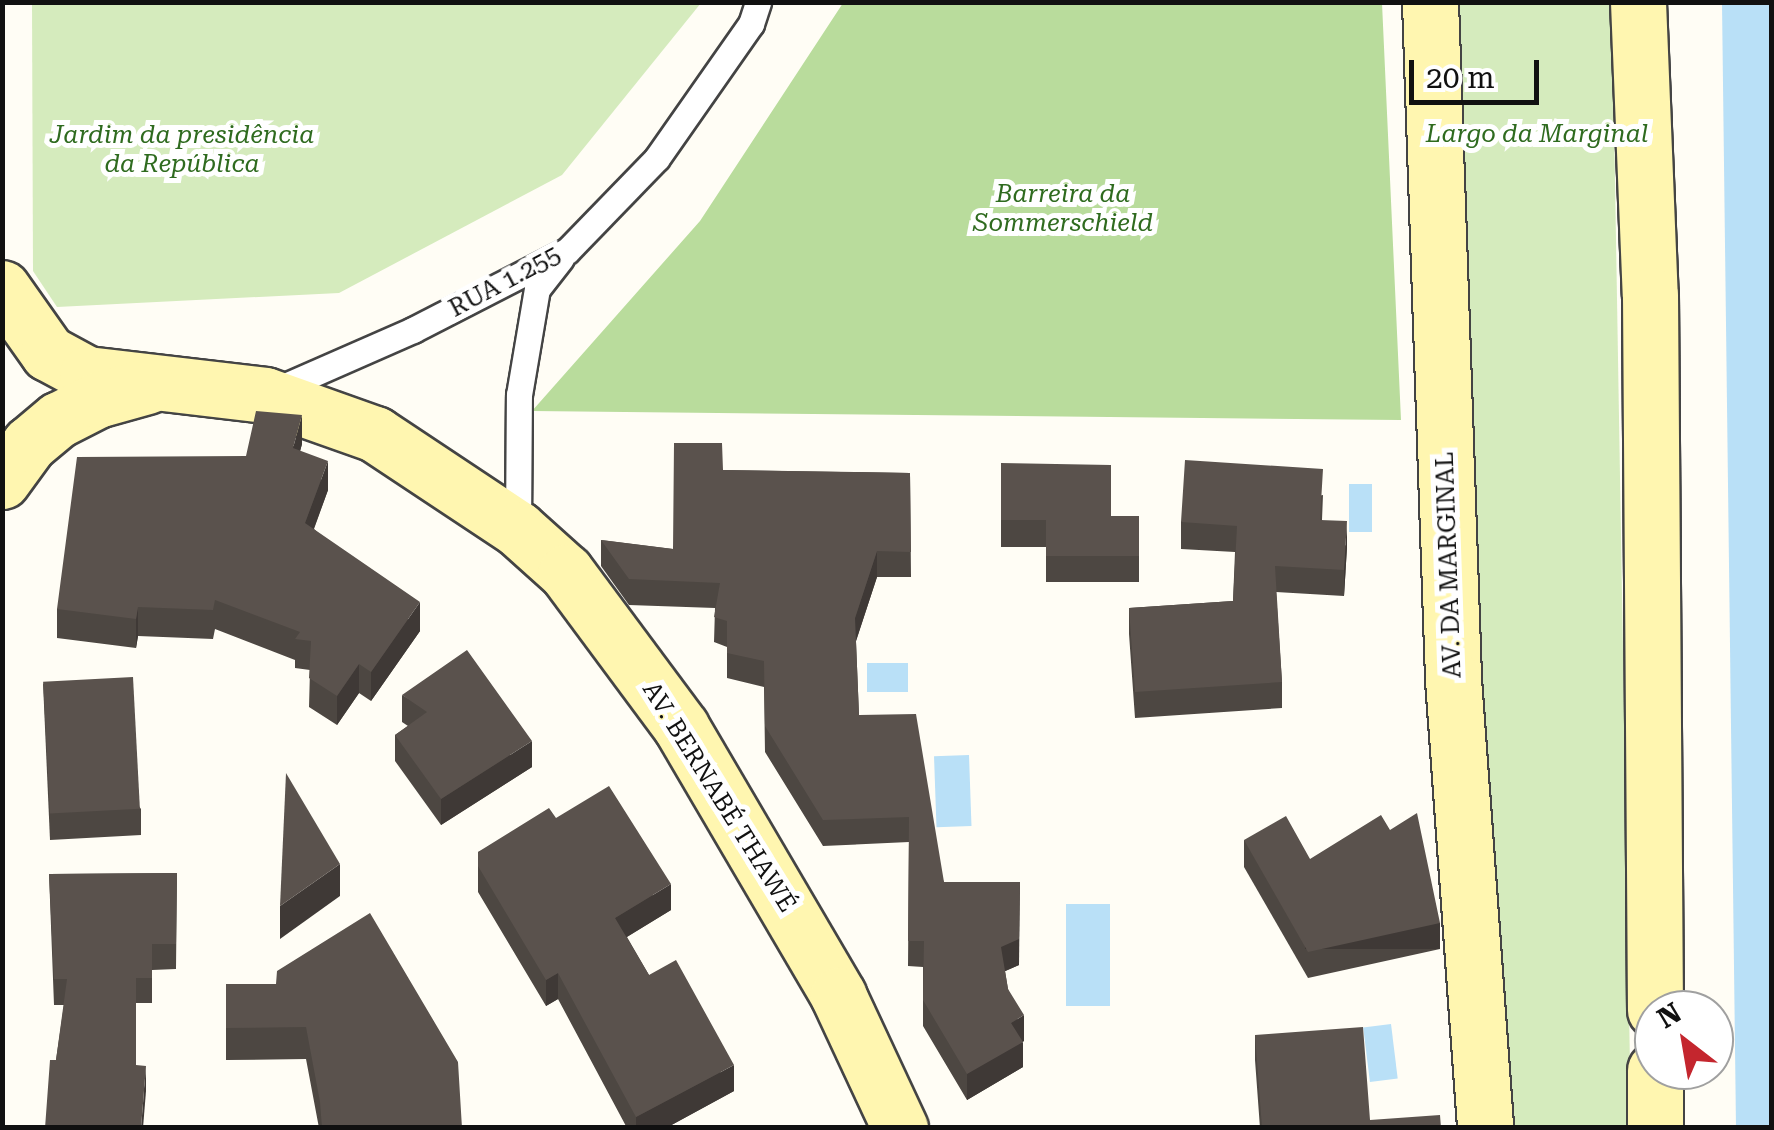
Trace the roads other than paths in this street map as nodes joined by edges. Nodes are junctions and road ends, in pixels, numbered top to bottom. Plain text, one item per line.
1 (758, 2) edge
2 (1430, 2) edge
3 (1638, 2) edge
4 (567, 251) junction
5 (2, 288) edge
6 (154, 384) junction
7 (265, 395) junction
8 (2, 481) edge
9 (518, 529) junction
10 (1655, 990) edge
11 (1655, 1090) edge
12 (900, 1128) edge
13 (1485, 1128) edge
14 (1656, 1128) edge

1 - 4 lane, RUA 1.255
2 - 13 main road, AV. DA MARGINAL
3 - 10 main road
4 - 7 lane, RUA 1.255
4 - 9 lane
5 - 6 main road, AV. BERNABÉ THAWÉ
6 - 7 main road, AV. BERNABÉ THAWÉ
6 - 8 main road
7 - 9 main road, AV. BERNABÉ THAWÉ
9 - 12 main road, AV. BERNABÉ THAWÉ
11 - 14 main road

